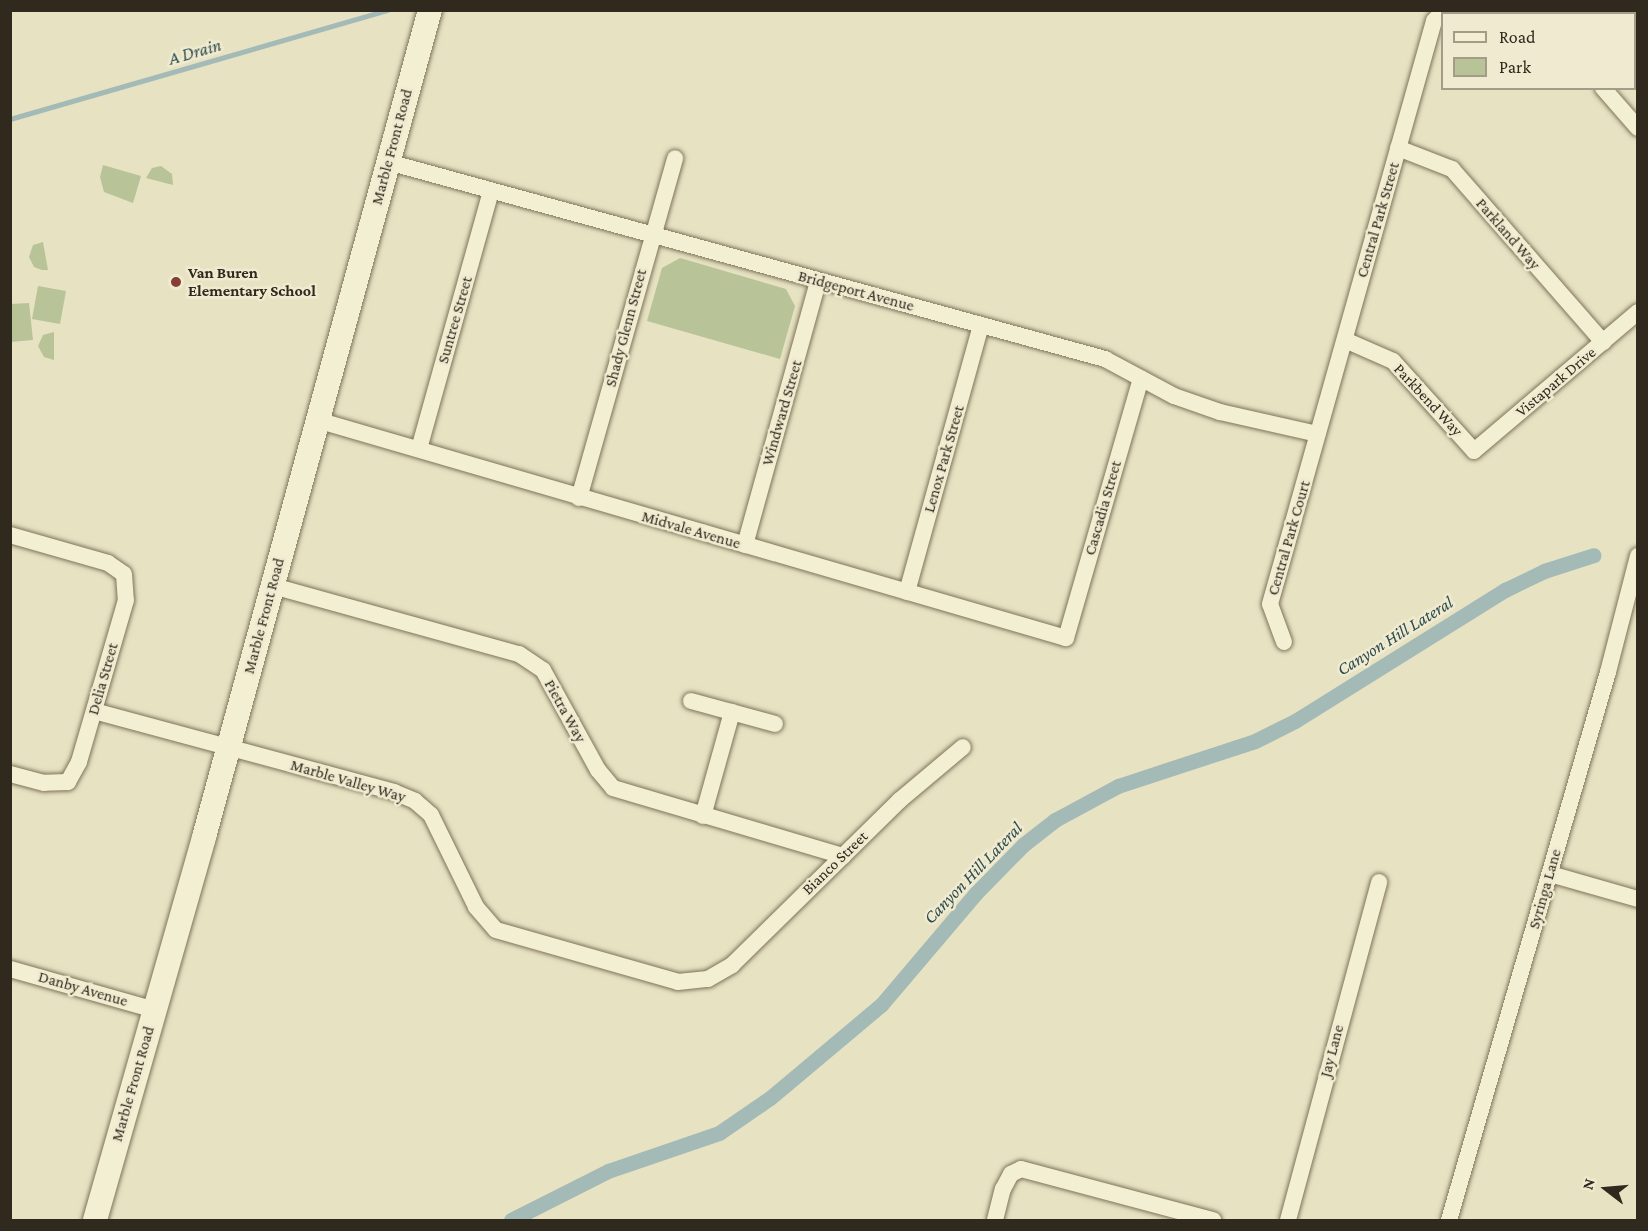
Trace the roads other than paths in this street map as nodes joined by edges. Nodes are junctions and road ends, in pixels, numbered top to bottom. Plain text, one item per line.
1 (430, 10) edge
2 (1441, 13) edge
3 (1604, 90) edge
4 (1638, 128) edge
5 (1398, 148) junction
6 (675, 158) dead end
7 (388, 162) junction
8 (491, 191) junction
9 (652, 235) junction
10 (819, 280) junction
11 (1638, 312) edge
12 (981, 325) junction
13 (1344, 340) junction
14 (1603, 342) junction
15 (1141, 379) junction
16 (317, 420) junction
17 (1318, 434) junction
18 (419, 448) junction
19 (1474, 451) joint
20 (579, 498) junction
21 (10, 535) edge
22 (744, 546) junction
23 (1638, 556) edge
24 (273, 586) junction
25 (907, 592) junction
26 (1066, 638) joint
27 (1284, 642) dead end
28 (691, 701) dead end
29 (94, 711) junction
30 (732, 712) junction
31 (775, 724) dead end
32 (963, 747) dead end
33 (228, 748) junction
34 (10, 774) edge
35 (703, 816) junction
36 (843, 856) junction
37 (1550, 874) junction
38 (1379, 882) dead end
39 (1638, 899) edge
40 (10, 969) edge
41 (708, 979) joint
42 (155, 1010) junction
43 (95, 1221) edge
44 (994, 1221) edge
45 (1213, 1221) edge
46 (1288, 1221) edge
47 (1449, 1221) edge

1 - 7 street, Marble Front Road
2 - 5 street, Central Park Street
3 - 4 street
5 - 13 street, Central Park Street
5 - 14 street, Parkland Way
6 - 9 street, Shady Glenn Street
7 - 8 street, Bridgeport Avenue
7 - 16 street, Marble Front Road
8 - 9 street, Bridgeport Avenue
8 - 18 street, Suntree Street
9 - 10 street, Bridgeport Avenue
9 - 20 street, Shady Glenn Street
10 - 12 street, Bridgeport Avenue
10 - 22 street, Windward Street
11 - 14 street, Vistapark Drive
12 - 15 street, Bridgeport Avenue
12 - 25 street, Lenox Park Street
13 - 17 street, Central Park Street
13 - 19 street, Parkbend Way
14 - 19 street, Vistapark Drive
15 - 17 street, Bridgeport Avenue
15 - 26 street, Cascadia Street
16 - 18 street, Midvale Avenue
16 - 24 street, Marble Front Road
17 - 27 street, Central Park Court
18 - 20 street, Midvale Avenue
20 - 22 street, Midvale Avenue
21 - 29 street, Delia Street
22 - 25 street, Midvale Avenue
23 - 37 street, Syringa Lane
24 - 33 street, Marble Front Road
24 - 35 street, Pietra Way
25 - 26 street, Midvale Avenue
28 - 30 street
29 - 33 street, Marble Valley Way
29 - 34 street, Delia Street
30 - 31 street
30 - 35 street
32 - 36 street, Bianco Street
33 - 41 street, Marble Valley Way
33 - 42 street, Marble Front Road
35 - 36 street, Pietra Way
36 - 41 street, Bianco Street
37 - 39 street
37 - 47 street, Syringa Lane
38 - 46 street, Jay Lane
40 - 42 street, Danby Avenue
42 - 43 street, Marble Front Road
44 - 45 street

